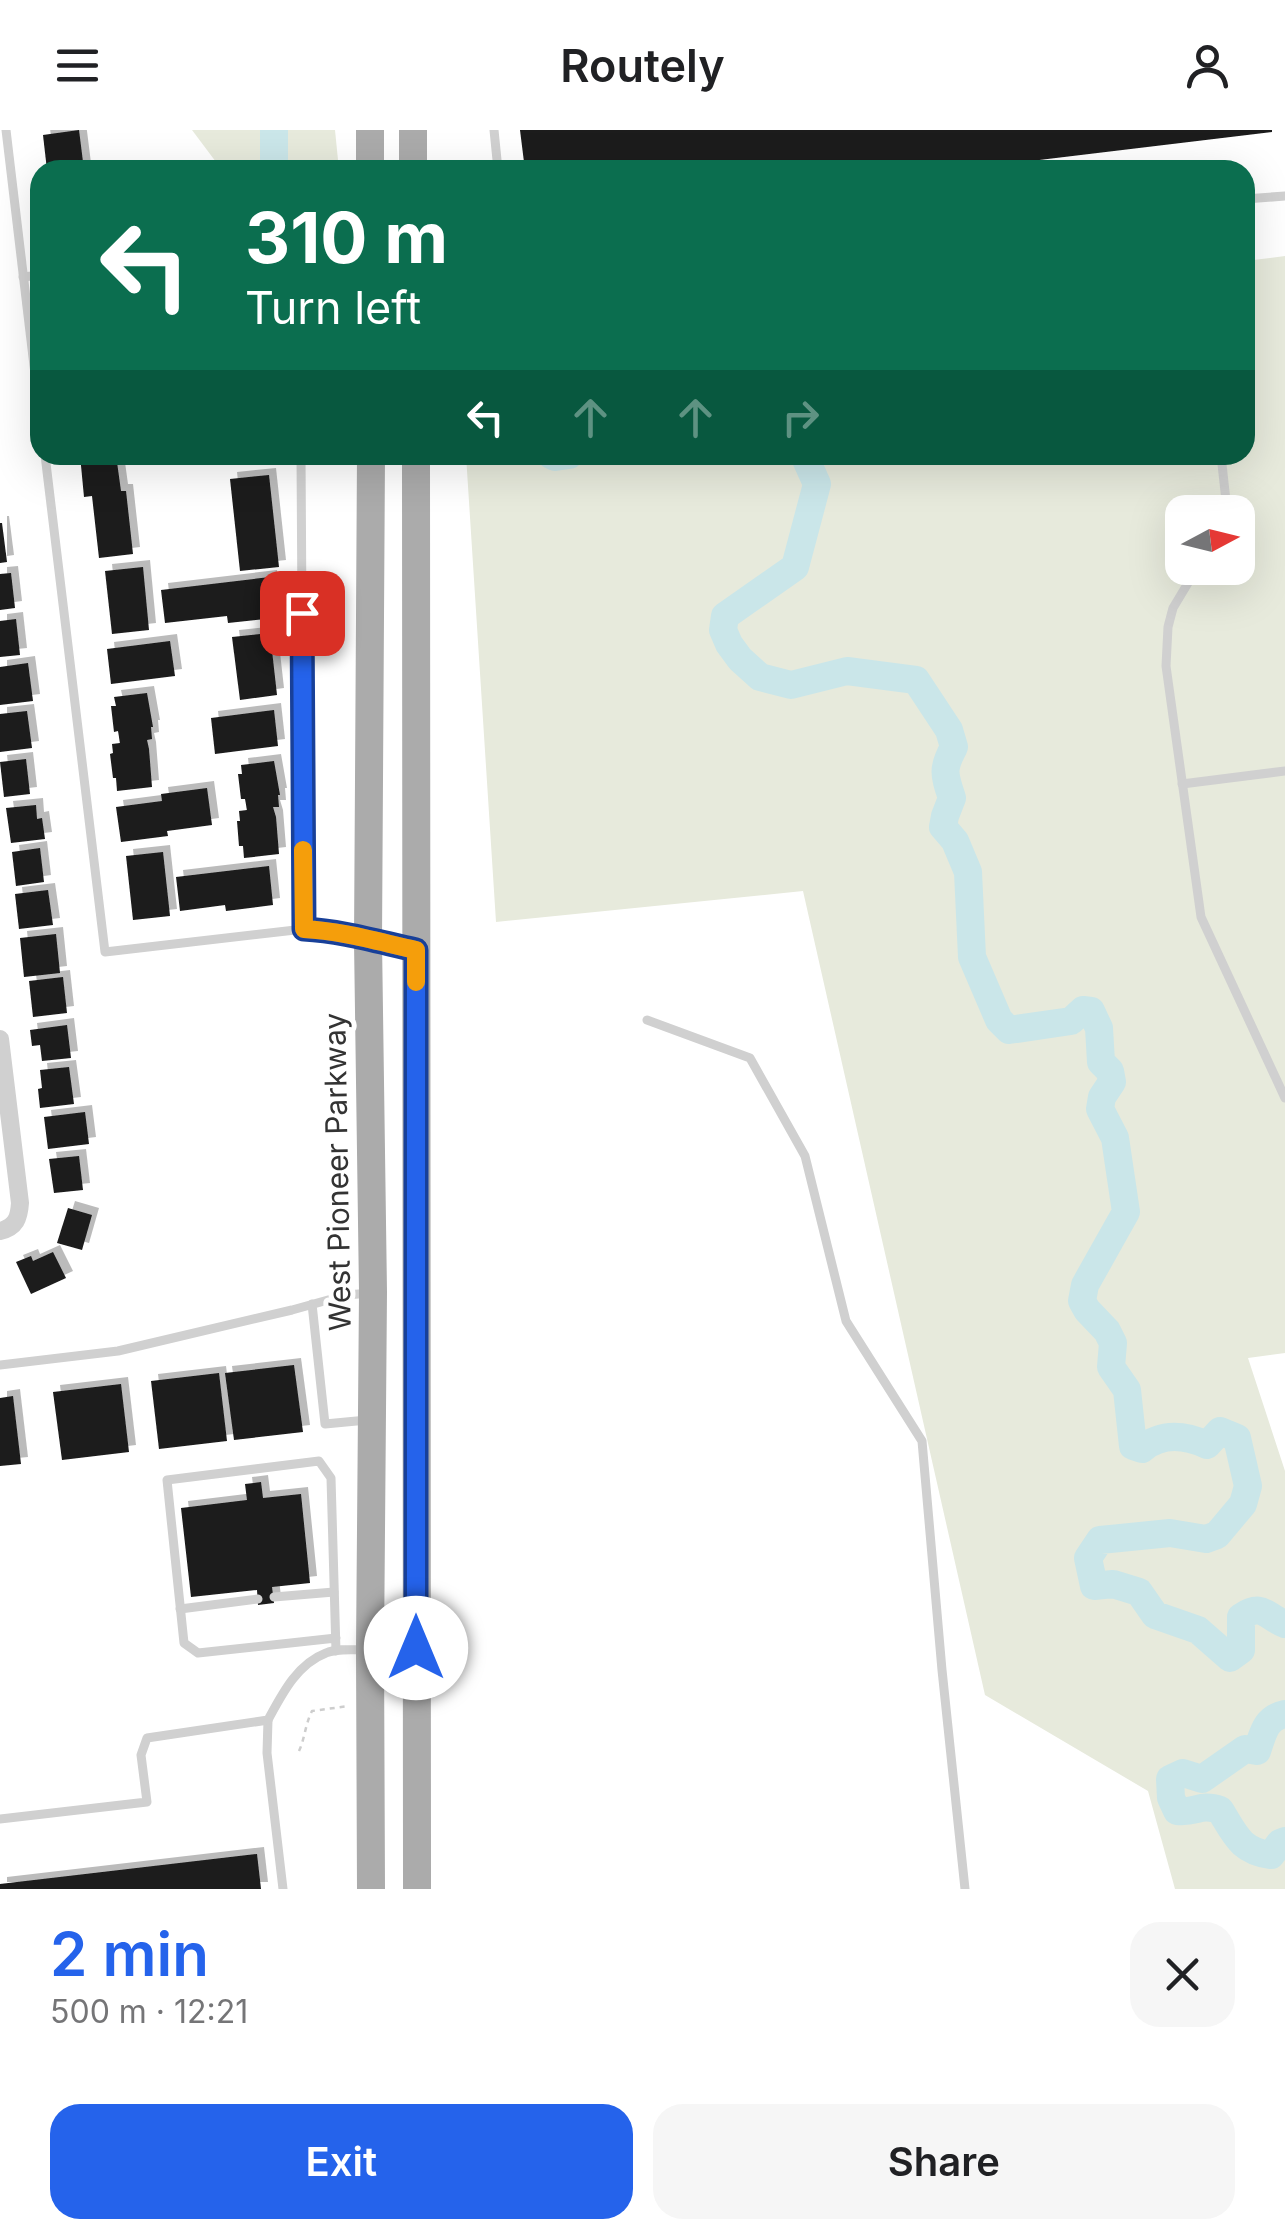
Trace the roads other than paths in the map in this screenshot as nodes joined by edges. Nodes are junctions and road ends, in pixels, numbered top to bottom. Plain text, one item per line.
1 (6, 130) edge
2 (370, 130) edge
3 (412, 130) edge
4 (494, 130) edge
5 (370, 160) edge
6 (413, 160) edge
7 (497, 160) edge
8 (1285, 196) edge
9 (1255, 198) edge
10 (30, 276) edge
11 (23, 277) junction
12 (30, 321) edge
13 (46, 465) edge
14 (300, 465) edge
15 (371, 465) edge
16 (416, 465) edge
17 (1222, 465) edge
18 (1225, 495) edge
19 (1187, 585) edge
20 (1285, 771) edge
21 (1182, 784) junction
22 (304, 929) junction
23 (368, 940) junction
24 (416, 950) junction
25 (647, 1020) dead end
26 (0, 1039) edge
27 (1285, 1098) edge
28 (0, 1230) edge
29 (374, 1292) junction
30 (312, 1304) junction
31 (0, 1365) edge
32 (372, 1420) junction
33 (334, 1592) junction
34 (274, 1597) dead end
35 (258, 1599) dead end
36 (180, 1609) junction
37 (336, 1638) junction
38 (416, 1648) junction
39 (370, 1650) junction
40 (336, 1651) junction
41 (268, 1720) junction
42 (0, 1819) edge
43 (283, 1889) edge
44 (370, 1889) edge
45 (416, 1889) edge
46 (966, 1889) edge

1 - 11 lane
2 - 5 main road
3 - 6 main road
4 - 7 lane
8 - 9 lane
10 - 11 lane
11 - 12 lane
13 - 22 lane
14 - 22 lane
15 - 23 main road, West Pioneer Parkway
16 - 24 main road
17 - 18 lane
19 - 21 lane
20 - 21 lane
21 - 27 lane
22 - 23 lane
23 - 24 lane
23 - 29 main road, West Pioneer Parkway
24 - 38 main road
25 - 46 lane
26 - 28 street
29 - 30 lane
29 - 32 main road, West Pioneer Parkway
30 - 31 lane
30 - 32 lane
32 - 39 main road, West Pioneer Parkway
33 - 34 lane
33 - 36 lane
33 - 37 lane
35 - 36 lane
36 - 37 lane
37 - 40 lane
38 - 39 main road
38 - 45 main road
39 - 40 lane
39 - 44 main road, West Pioneer Parkway
40 - 41 lane
41 - 42 lane
41 - 43 lane

